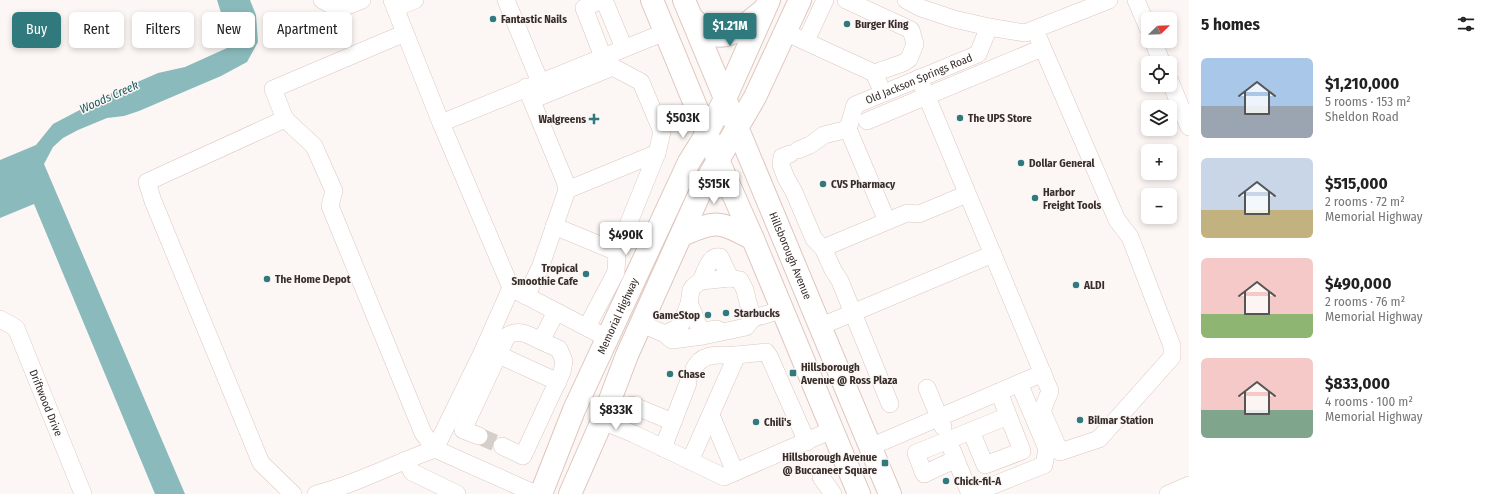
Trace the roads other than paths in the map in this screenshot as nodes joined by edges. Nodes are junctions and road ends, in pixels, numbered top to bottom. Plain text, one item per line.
1 (322, 0) edge
2 (362, 0) edge
3 (415, 0) edge
4 (506, 0) edge
5 (601, 0) edge
6 (604, 0) edge
7 (652, 0) edge
8 (800, 0) edge
9 (825, 0) edge
10 (846, 0) edge
11 (906, 0) edge
12 (1109, 0) edge
13 (1136, 0) edge
14 (393, 4) edge
15 (767, 4) edge
16 (688, 9) edge
17 (1141, 12) edge
18 (989, 27) junction
19 (1035, 30) junction
20 (665, 32) junction
21 (785, 32) junction
22 (405, 33) junction
23 (806, 41) junction
24 (624, 48) junction
25 (1042, 48) junction
26 (608, 62) junction
27 (874, 73) junction
28 (919, 78) junction
29 (533, 90) junction
30 (1175, 92) edge
31 (884, 93) junction
32 (927, 96) junction
33 (725, 99) junction
34 (285, 119) junction
35 (868, 121) dead end
36 (441, 122) junction
37 (1189, 127) edge
38 (737, 128) junction
39 (848, 129) junction
40 (707, 133) junction
41 (657, 153) junction
42 (718, 160) junction
43 (567, 190) junction
44 (967, 194) junction
45 (887, 222) junction
46 (554, 226) junction
47 (682, 235) junction
48 (753, 239) junction
49 (823, 248) junction
50 (617, 252) junction
51 (993, 254) junction
52 (730, 278) junction
53 (701, 281) junction
54 (511, 288) junction
55 (526, 296) junction
56 (689, 304) junction
57 (781, 309) junction
58 (556, 312) junction
59 (853, 313) junction
60 (0, 319) edge
61 (749, 323) junction
62 (642, 324) junction
63 (588, 327) junction
64 (819, 327) junction
65 (665, 334) junction
66 (608, 338) junction
67 (541, 341) junction
68 (491, 351) junction
69 (737, 355) junction
70 (1043, 373) junction
71 (558, 382) junction
72 (1020, 383) junction
73 (927, 388) dead end
74 (999, 392) junction
75 (890, 404) dead end
76 (632, 405) dead end
77 (711, 415) junction
78 (1008, 416) junction
79 (939, 417) junction
80 (602, 421) junction
81 (673, 422) junction
82 (832, 430) junction
83 (971, 431) junction
84 (479, 436) tunnel mouth
85 (948, 439) junction
86 (807, 442) junction
87 (502, 446) tunnel mouth
88 (870, 447) junction
89 (663, 448) junction
90 (435, 449) junction
91 (844, 459) junction
92 (956, 459) junction
93 (406, 460) junction
94 (690, 461) junction
95 (735, 472) junction
96 (821, 477) dead end
97 (1189, 485) edge
98 (338, 492) edge
99 (83, 494) edge
100 (293, 494) edge
101 (316, 494) edge
102 (457, 494) edge
103 (536, 494) edge
104 (541, 494) edge
105 (570, 494) edge
106 (833, 494) edge
107 (859, 494) edge
108 (890, 494) edge
109 (971, 494) edge
110 (1168, 494) edge

1 - 2 street
3 - 14 street
4 - 29 street
5 - 26 street
6 - 24 street
7 - 20 main road
8 - 21 main road
9 - 23 street
10 - 27 street
11 - 18 street
12 - 19 street
13 - 17 street
14 - 22 street
15 - 16 main road
15 - 33 main road, Memorial Highway
16 - 33 main road, Hillsborough Avenue
18 - 19 street
18 - 28 street, Old Jackson Springs Road
19 - 25 street
20 - 24 street
20 - 40 main road
21 - 23 street
21 - 38 main road
22 - 34 street
22 - 36 street
23 - 27 street
24 - 26 street
25 - 32 street
25 - 70 street
26 - 29 street
26 - 41 street
27 - 31 street
28 - 31 street, Old Jackson Springs Road
28 - 32 street
29 - 36 street
29 - 43 street
30 - 37 street
31 - 39 street, Old Jackson Springs Road
32 - 35 street
32 - 44 street
33 - 38 main road, Hillsborough Avenue
33 - 40 main road, Memorial Highway
34 - 90 street
34 - 100 street
36 - 54 street
38 - 42 main road
38 - 64 main road, Hillsborough Avenue
39 - 45 street
39 - 49 street
40 - 42 main road
40 - 66 main road, Memorial Highway
41 - 43 street
41 - 50 street
42 - 47 main road
42 - 48 main road
43 - 46 street
44 - 45 street
44 - 51 street
45 - 49 street
46 - 50 street
46 - 55 street
47 - 48 main road
47 - 62 main road
48 - 57 main road
49 - 59 street
50 - 63 street
51 - 59 street
51 - 70 street
52 - 53 street
52 - 53 street
52 - 61 street
53 - 56 street
54 - 55 street
54 - 68 street
55 - 58 street
56 - 61 street
56 - 65 street
57 - 61 street
57 - 82 main road
58 - 63 street
58 - 67 street
59 - 64 street
59 - 75 street
60 - 99 street, Driftwood Drive
61 - 65 street
62 - 65 street
62 - 80 main road
63 - 66 street
64 - 88 main road, Hillsborough Avenue
66 - 104 main road, Memorial Highway
67 - 68 street
67 - 71 street
68 - 71 street
68 - 84 street
68 - 90 street
69 - 77 street
69 - 81 street
69 - 86 street
70 - 72 street
71 - 87 street
72 - 74 street
72 - 109 street
73 - 79 street
74 - 78 street
74 - 79 street
76 - 81 street
77 - 94 street
77 - 95 street
78 - 83 street
78 - 83 street
79 - 85 street
79 - 88 street
80 - 89 street
80 - 105 main road
81 - 89 street
82 - 86 street
82 - 91 main road
83 - 85 street
85 - 92 street
85 - 92 street
86 - 95 street
88 - 91 main road
88 - 108 main road, Hillsborough Avenue
89 - 94 street
90 - 93 street
90 - 103 street
91 - 107 main road
92 - 109 street
93 - 98 street
93 - 102 street
94 - 95 street
96 - 106 street
97 - 110 street
98 - 101 street

